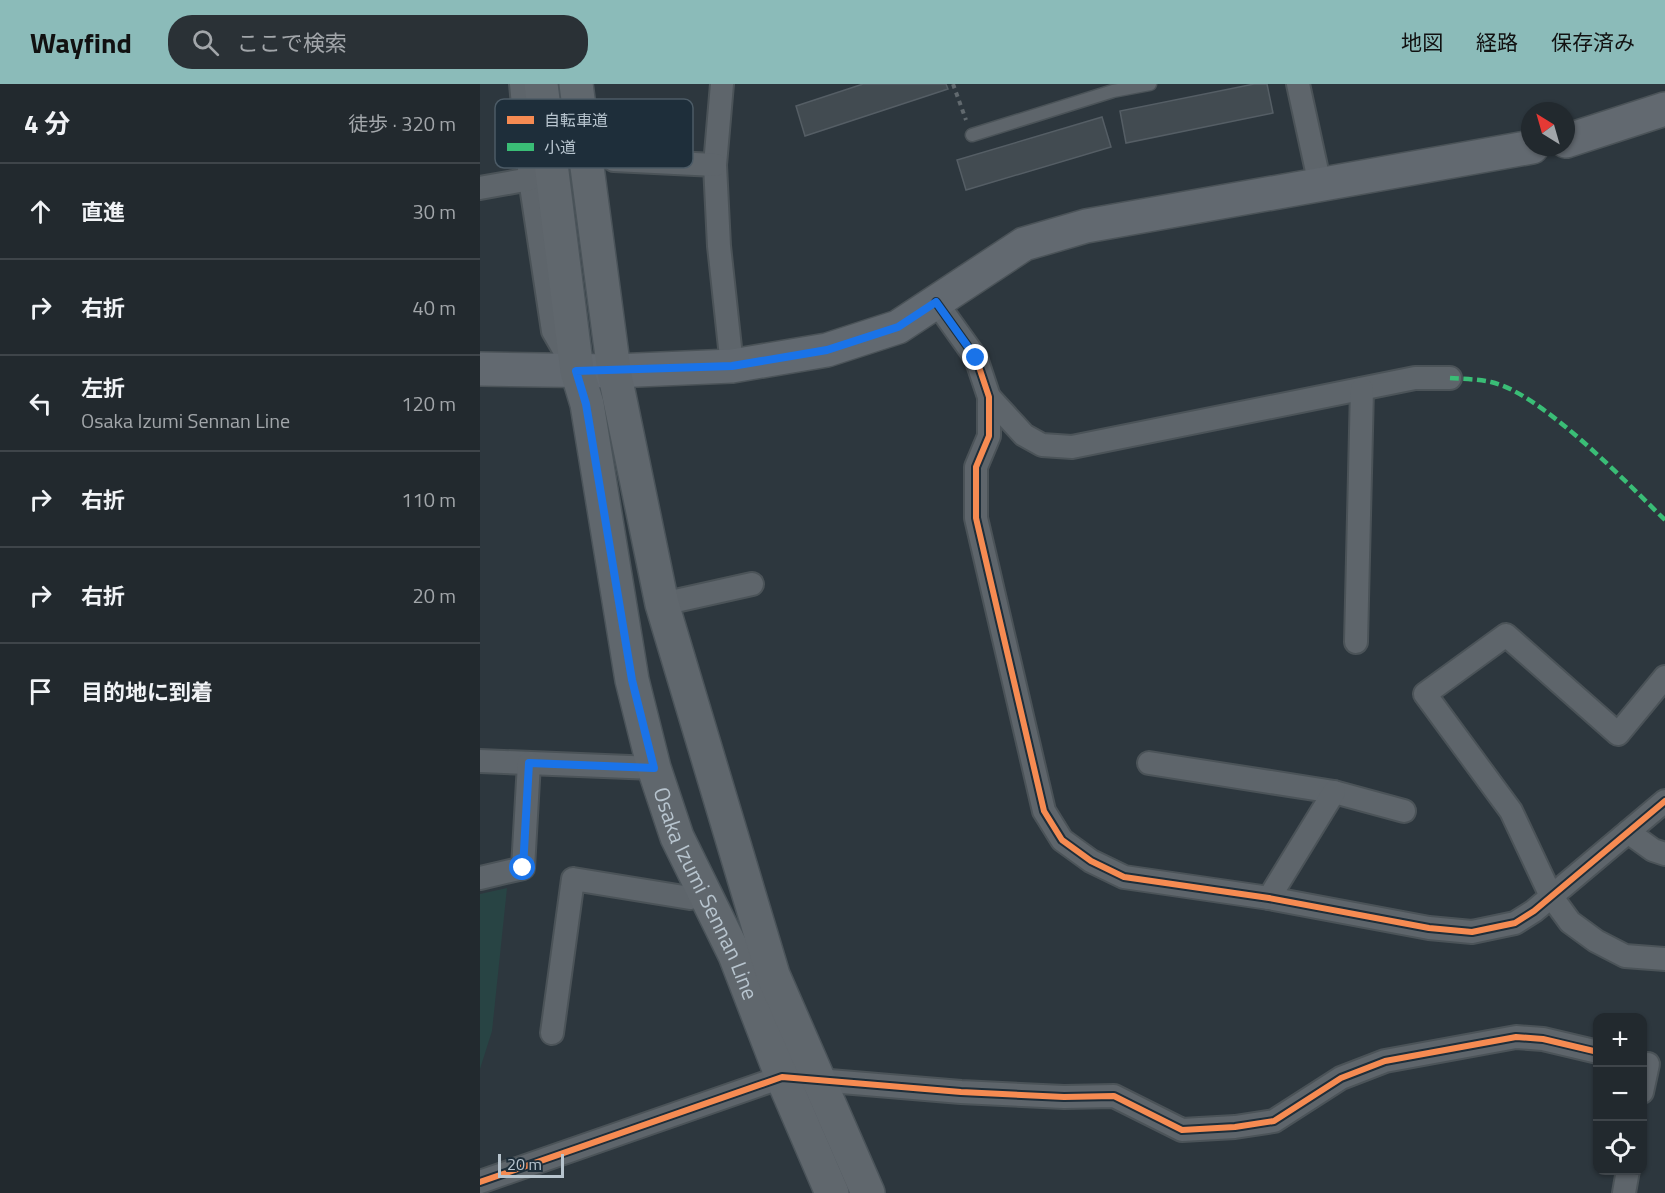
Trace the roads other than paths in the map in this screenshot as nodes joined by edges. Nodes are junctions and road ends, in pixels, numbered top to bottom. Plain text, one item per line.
1 (521, 84) edge
2 (541, 84) edge
3 (576, 84) edge
4 (722, 84) edge
5 (1150, 84) edge
6 (1298, 84) edge
7 (522, 99) edge
8 (543, 99) edge
9 (578, 99) edge
10 (1665, 109) edge
11 (972, 135) road end
12 (1575, 138) edge
13 (1521, 149) edge
14 (693, 164) edge
15 (715, 165) junction
16 (529, 168) edge
17 (551, 168) edge
18 (587, 168) edge
19 (530, 178) junction
20 (1320, 185) junction
21 (480, 188) edge
22 (936, 302) junction
23 (732, 366) junction
24 (480, 369) edge
25 (576, 371) junction
26 (614, 371) junction
27 (1450, 378) dead end
28 (1362, 388) junction
29 (989, 398) junction
30 (752, 584) dead end
31 (662, 604) junction
32 (1356, 642) dead end
33 (1665, 677) edge
34 (480, 760) edge
35 (529, 763) junction
36 (1149, 763) dead end
37 (654, 768) junction
38 (1334, 792) junction
39 (1665, 801) edge
40 (1404, 811) dead end
41 (1628, 832) junction
42 (1665, 854) edge
43 (480, 878) edge
44 (705, 893) junction
45 (1551, 896) junction
46 (1269, 898) junction
47 (1665, 959) edge
48 (552, 1033) dead end
49 (1593, 1051) edge
50 (783, 1077) junction
51 (817, 1078) junction
52 (823, 1132) junction
53 (1627, 1175) edge
54 (493, 1183) edge
55 (832, 1193) edge
56 (868, 1193) edge
57 (1624, 1193) edge

1 - 7 street
2 - 8 main road, Osaka Izumi Sennan Line
3 - 9 main road, Osaka Izumi Sennan Line
4 - 15 street
5 - 11 lane
6 - 20 street
10 - 12 street
13 - 20 street
14 - 15 street
15 - 23 street
16 - 19 street
17 - 25 main road, Osaka Izumi Sennan Line
18 - 26 main road, Osaka Izumi Sennan Line
19 - 21 street
19 - 25 street
20 - 22 street
22 - 23 street
22 - 29 street
23 - 26 street
24 - 25 street
25 - 26 street
25 - 37 main road, Osaka Izumi Sennan Line
26 - 31 main road, Osaka Izumi Sennan Line
27 - 28 street
28 - 29 street
28 - 32 street
29 - 46 street
30 - 31 street
31 - 51 main road, Osaka Izumi Sennan Line
33 - 45 street
34 - 35 street
35 - 37 street
35 - 43 street
36 - 38 street
37 - 44 main road, Osaka Izumi Sennan Line
38 - 40 street
38 - 46 street
39 - 41 street
41 - 42 street
41 - 45 street
44 - 48 street
44 - 50 main road, Osaka Izumi Sennan Line
45 - 46 street
45 - 47 street
49 - 51 street
50 - 51 street
50 - 52 main road, Osaka Izumi Sennan Line
50 - 54 street
51 - 52 main road, Osaka Izumi Sennan Line
52 - 55 main road, Osaka Izumi Sennan Line
52 - 56 main road, Osaka Izumi Sennan Line
53 - 57 street

